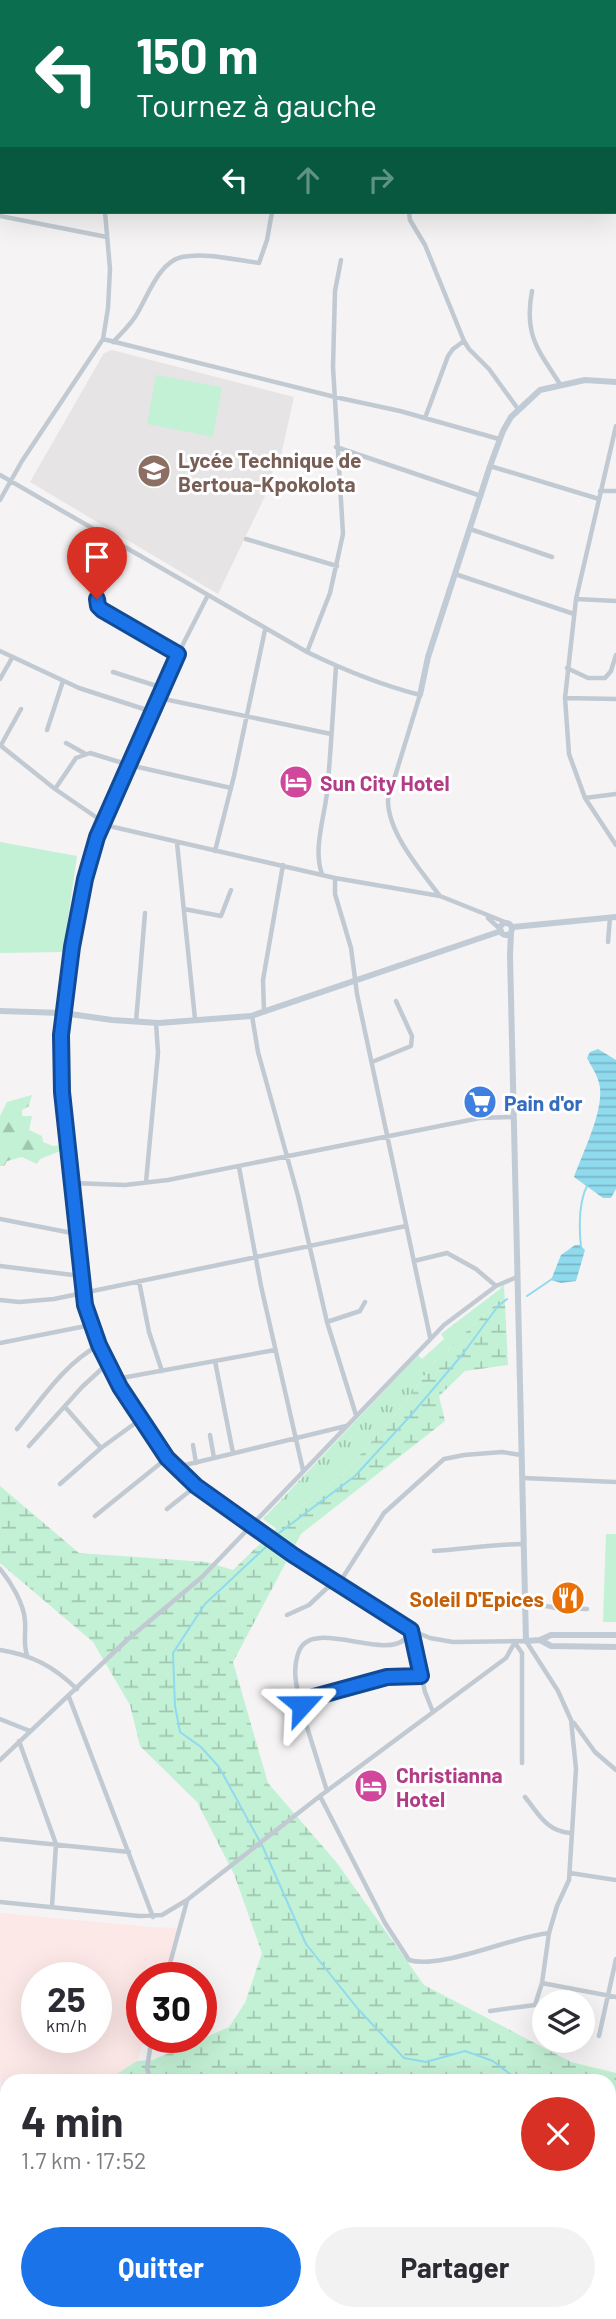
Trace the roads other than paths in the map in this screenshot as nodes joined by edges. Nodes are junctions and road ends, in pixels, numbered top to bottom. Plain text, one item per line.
1 (105, 214) edge
2 (272, 214) edge
3 (409, 214) edge
4 (0, 216) edge
5 (107, 237) junction
6 (341, 260) dead end
7 (532, 291) dead end
8 (103, 339) junction
9 (113, 342) junction
10 (462, 343) junction
11 (616, 382) edge
12 (560, 384) junction
13 (335, 397) junction
14 (518, 410) junction
15 (425, 418) junction
16 (616, 426) edge
17 (499, 439) junction
18 (336, 447) junction
19 (490, 466) junction
20 (0, 475) edge
21 (10, 481) junction
22 (600, 491) junction
23 (616, 491) edge
24 (481, 496) junction
25 (598, 499) junction
26 (0, 500) edge
27 (470, 529) junction
28 (246, 540) dead end
29 (124, 547) junction
30 (552, 557) dead end
31 (337, 566) junction
32 (455, 574) junction
33 (208, 595) junction
34 (576, 599) junction
35 (616, 601) edge
36 (574, 614) junction
37 (265, 629) junction
38 (0, 651) edge
39 (307, 652) junction
40 (178, 654) junction
41 (616, 654) edge
42 (12, 658) junction
43 (336, 666) junction
44 (567, 667) junction
45 (113, 672) dead end
46 (0, 678) edge
47 (63, 681) junction
48 (163, 688) junction
49 (420, 695) junction
50 (159, 698) junction
51 (565, 698) junction
52 (616, 699) edge
53 (21, 709) dead end
54 (153, 712) junction
55 (246, 715) junction
56 (47, 730) dead end
57 (331, 734) junction
58 (66, 743) dead end
59 (1, 745) edge
60 (85, 754) junction
61 (129, 765) junction
62 (55, 789) junction
63 (231, 789) junction
64 (616, 794) edge
65 (585, 798) junction
66 (102, 823) junction
67 (177, 843) junction
68 (616, 845) edge
69 (215, 851) junction
70 (283, 865) junction
71 (323, 874) junction
72 (335, 877) junction
73 (231, 890) dead end
74 (440, 896) junction
75 (184, 909) junction
76 (145, 913) dead end
77 (485, 915) junction
78 (613, 917) edge
79 (505, 922) junction
80 (512, 930) junction
81 (501, 932) junction
82 (608, 942) dead end
83 (510, 955) junction
84 (355, 982) junction
85 (396, 1001) dead end
86 (0, 1011) edge
87 (264, 1012) junction
88 (63, 1013) junction
89 (251, 1016) junction
90 (195, 1019) junction
91 (136, 1022) junction
92 (156, 1023) junction
93 (372, 1062) junction
94 (515, 1117) junction
95 (387, 1138) junction
96 (286, 1155) junction
97 (239, 1167) junction
98 (146, 1182) junction
99 (72, 1183) junction
100 (0, 1219) edge
101 (406, 1226) junction
102 (77, 1234) junction
103 (310, 1247) junction
104 (256, 1258) junction
105 (414, 1261) junction
106 (0, 1266) edge
107 (81, 1276) junction
108 (518, 1276) junction
109 (139, 1281) junction
110 (496, 1286) junction
111 (82, 1293) junction
112 (0, 1300) edge
113 (365, 1302) dead end
114 (327, 1322) junction
115 (91, 1325) junction
116 (430, 1338) junction
117 (0, 1342) edge
118 (99, 1345) junction
119 (275, 1350) junction
120 (215, 1361) junction
121 (108, 1363) junction
122 (162, 1371) junction
123 (117, 1380) junction
124 (65, 1407) junction
125 (356, 1415) junction
126 (141, 1419) junction
127 (348, 1425) junction
128 (17, 1429) dead end
129 (210, 1435) dead end
130 (295, 1438) junction
131 (193, 1445) dead end
132 (29, 1446) dead end
133 (101, 1448) junction
134 (233, 1453) junction
135 (522, 1455) junction
136 (167, 1458) junction
137 (214, 1458) junction
138 (196, 1462) junction
139 (177, 1468) junction
140 (303, 1471) junction
141 (523, 1478) junction
142 (616, 1482) edge
143 (60, 1484) dead end
144 (196, 1486) junction
145 (167, 1509) dead end
146 (95, 1516) dead end
147 (252, 1525) junction
148 (524, 1545) junction
149 (433, 1551) dead end
150 (0, 1569) edge
151 (338, 1585) junction
152 (526, 1602) junction
153 (587, 1609) dead end
154 (287, 1615) dead end
155 (411, 1630) junction
156 (616, 1635) edge
157 (540, 1640) junction
158 (526, 1641) junction
159 (514, 1642) junction
160 (616, 1647) edge
161 (0, 1650) edge
162 (27, 1655) junction
163 (421, 1676) junction
164 (77, 1689) junction
165 (69, 1697) junction
166 (302, 1705) junction
167 (433, 1712) junction
168 (0, 1719) edge
169 (571, 1720) junction
170 (30, 1731) junction
171 (19, 1741) junction
172 (0, 1760) edge
173 (522, 1763) dead end
174 (616, 1770) edge
175 (327, 1791) junction
176 (320, 1796) junction
177 (525, 1797) dead end
178 (570, 1833) junction
179 (0, 1839) edge
180 (55, 1844) junction
181 (129, 1852) junction
182 (570, 1872) junction
183 (616, 1880) edge
184 (187, 1900) junction
185 (0, 1902) edge
186 (52, 1906) junction
187 (153, 1917) junction
188 (549, 1933) junction
189 (616, 1959) edge
190 (170, 1962) edge
191 (542, 1983) junction
192 (608, 1996) junction
193 (616, 1997) edge
194 (489, 2011) dead end
195 (599, 2036) dead end
196 (149, 2053) edge
197 (148, 2074) edge

1 - 5 street
2 - 9 street
3 - 10 street
4 - 5 street
5 - 8 street
6 - 13 street
7 - 12 street
8 - 9 street
8 - 21 street
9 - 13 street
10 - 14 street
10 - 15 street
11 - 12 street
12 - 14 street
13 - 15 street
13 - 18 street
14 - 17 street
15 - 17 street
16 - 22 street
17 - 19 street
18 - 24 street
18 - 31 street
19 - 24 street
19 - 25 street
20 - 21 street
21 - 26 street
21 - 29 street
22 - 23 street
22 - 25 street
24 - 27 street
25 - 34 street
27 - 30 street
27 - 32 street
28 - 31 street
29 - 33 street
29 - 40 street
31 - 39 street
32 - 36 street
32 - 49 street
33 - 37 street
33 - 40 street
34 - 35 street
34 - 36 street
36 - 44 street
37 - 39 street
37 - 55 street
38 - 42 street
39 - 43 street
40 - 48 street
41 - 44 street
42 - 46 street
42 - 47 street
43 - 49 street
43 - 57 street
44 - 51 street
45 - 48 street
47 - 54 street
47 - 56 street
48 - 50 street
49 - 74 street
50 - 54 street
50 - 55 street
51 - 52 street
51 - 65 street
53 - 59 street
54 - 61 street
55 - 57 street
55 - 63 street
57 - 71 street
58 - 60 street
59 - 62 street
60 - 61 street
60 - 62 street
61 - 63 street
61 - 66 street
62 - 66 street
63 - 69 street
64 - 65 street
65 - 68 street
66 - 67 street
66 - 88 street
67 - 69 street
67 - 75 street
69 - 70 street
70 - 71 street
70 - 87 street
71 - 72 street
72 - 74 street
72 - 84 street
73 - 75 street
74 - 77 street
75 - 90 street
76 - 91 street
77 - 79 street
77 - 81 street
78 - 80 street
78 - 82 street
79 - 80 street
79 - 81 street
80 - 81 street
80 - 83 street
81 - 83 street
81 - 84 street
83 - 94 street
84 - 87 street
84 - 93 street
85 - 93 street
86 - 88 street
87 - 89 street
88 - 91 street
88 - 99 street
89 - 90 street
89 - 96 street
90 - 92 street
91 - 92 street
92 - 98 street
93 - 95 street
94 - 95 street
94 - 108 street
95 - 96 street
95 - 101 street
96 - 97 street
96 - 103 street
97 - 98 street
97 - 104 street
98 - 99 street
99 - 102 street
100 - 102 street
101 - 103 street
101 - 105 street
102 - 107 street
103 - 104 street
103 - 114 street
104 - 109 street
104 - 119 street
105 - 110 street
105 - 116 street
106 - 107 street
107 - 111 street
108 - 110 street
108 - 135 street
109 - 111 street
109 - 122 street
110 - 116 street
111 - 112 street
111 - 115 street
113 - 114 street
114 - 125 street
115 - 117 street
115 - 118 street
116 - 125 street
118 - 121 street
118 - 128 street
119 - 120 street
119 - 130 street
120 - 122 street
120 - 134 street
121 - 123 street
121 - 124 street
122 - 123 street
123 - 126 street
124 - 132 street
124 - 133 street
125 - 127 street
126 - 133 street
126 - 136 street
127 - 130 street
127 - 140 street
129 - 137 street
130 - 134 street
130 - 140 street
131 - 138 street
133 - 143 street
134 - 137 street
135 - 141 street
135 - 151 street
136 - 139 street
136 - 146 street
137 - 138 street
138 - 139 street
139 - 144 street
140 - 147 street
141 - 142 street
141 - 148 street
144 - 145 street
144 - 147 street
147 - 151 street
147 - 164 street
148 - 149 street
148 - 152 street
150 - 162 street
151 - 154 street
151 - 155 street
152 - 153 street
152 - 158 street
155 - 159 street
155 - 163 street
155 - 166 street
156 - 157 street
157 - 158 street
157 - 160 street
158 - 159 street
158 - 169 street
159 - 167 street
159 - 173 street
161 - 162 street
162 - 164 street
163 - 166 street
163 - 167 street
164 - 165 street
165 - 170 street
165 - 181 street
166 - 175 street
167 - 175 street
168 - 170 street
169 - 174 street
169 - 178 street
170 - 171 street
171 - 172 street
171 - 180 street
175 - 176 street
176 - 184 street
176 - 188 street
177 - 178 street
178 - 182 street
179 - 180 street
180 - 181 street
180 - 186 street
181 - 187 street
182 - 183 street
182 - 188 street
184 - 187 street
184 - 190 street
185 - 186 street
186 - 187 street
188 - 191 street
189 - 192 street
191 - 192 street
191 - 194 street
192 - 193 street
192 - 195 street
196 - 197 street

